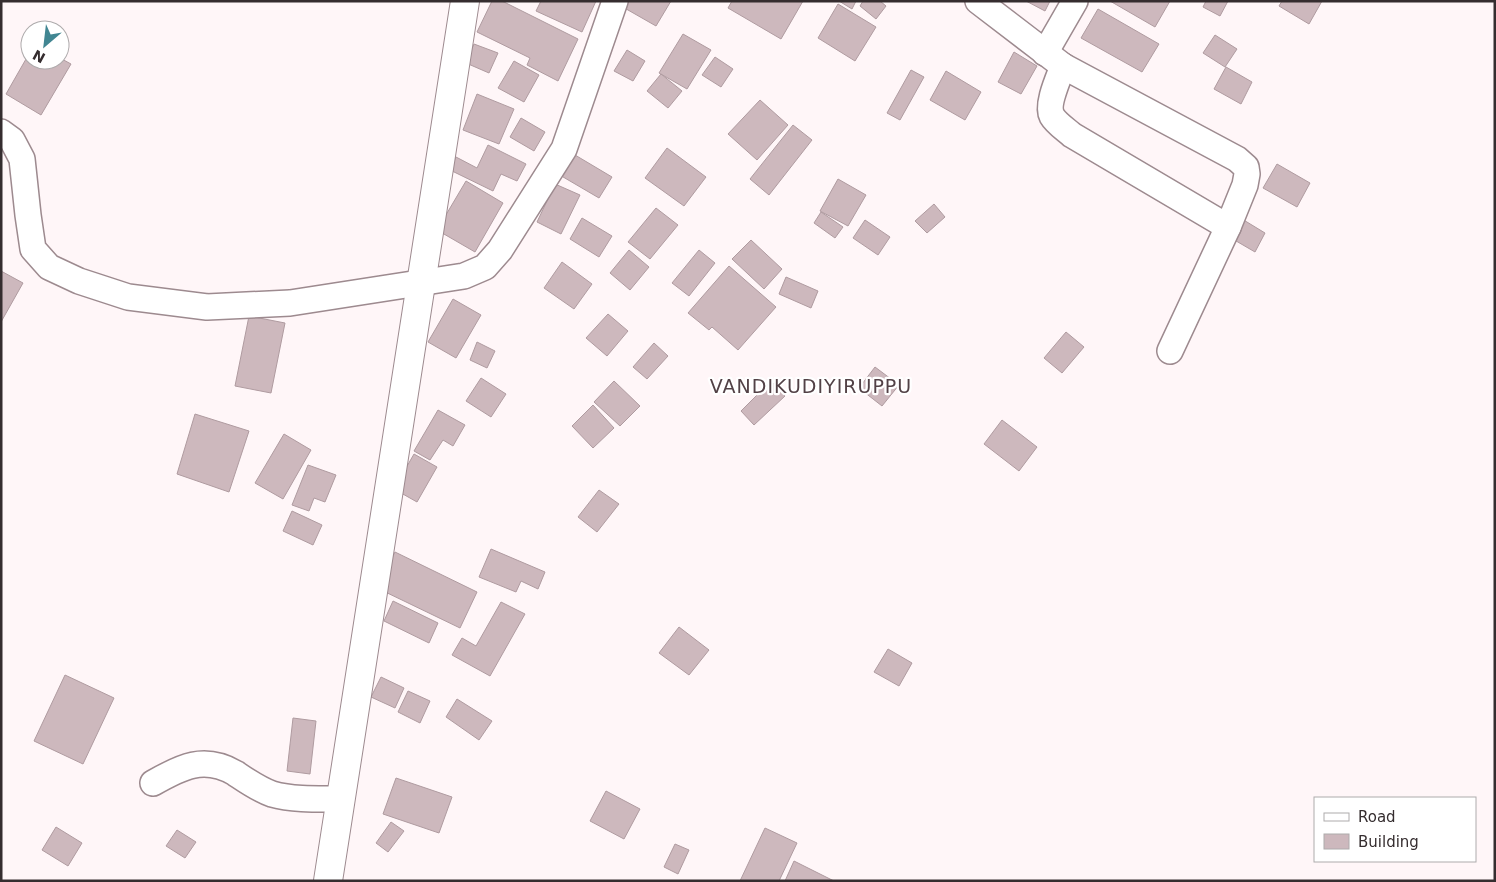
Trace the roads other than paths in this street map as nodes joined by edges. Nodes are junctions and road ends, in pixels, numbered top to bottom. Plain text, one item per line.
1 (465, 1) edge
2 (615, 1) edge
3 (978, 1) edge
4 (1075, 1) edge
5 (1054, 59) junction
6 (1, 132) edge
7 (1228, 227) junction
8 (421, 283) junction
9 (1170, 351) dead end
10 (153, 783) dead end
11 (332, 799) junction
12 (328, 881) edge

1 - 8 street
2 - 8 street
3 - 5 street
4 - 5 street
5 - 7 street
5 - 7 street
6 - 8 street
7 - 9 street
8 - 11 street
10 - 11 street
11 - 12 street

